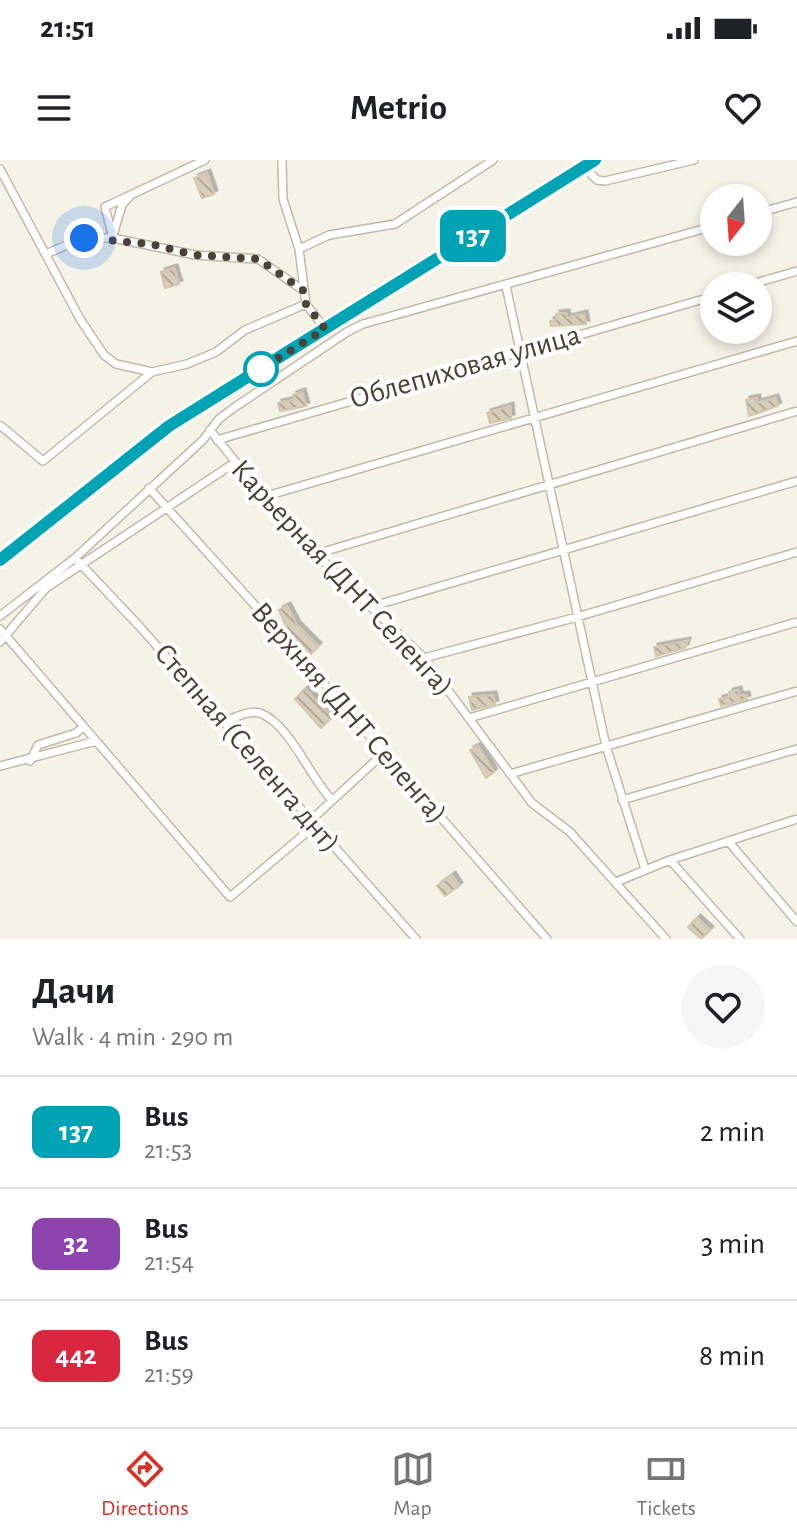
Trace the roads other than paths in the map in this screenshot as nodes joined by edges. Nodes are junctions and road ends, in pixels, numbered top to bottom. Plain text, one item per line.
1 (205, 160) edge
2 (282, 160) edge
3 (493, 160) edge
4 (694, 160) edge
5 (589, 163) edge
6 (0, 169) edge
7 (133, 193) junction
8 (797, 202) edge
9 (772, 209) edge
10 (700, 230) edge
11 (113, 238) junction
12 (299, 249) junction
13 (48, 253) junction
14 (797, 271) edge
15 (772, 278) edge
16 (506, 286) junction
17 (304, 291) junction
18 (700, 300) edge
19 (306, 304) junction
20 (323, 330) junction
21 (797, 341) edge
22 (321, 351) junction
23 (520, 351) junction
24 (152, 372) junction
25 (797, 411) edge
26 (535, 417) junction
27 (1, 426) edge
28 (210, 430) junction
29 (217, 440) junction
30 (234, 463) junction
31 (797, 481) edge
32 (549, 487) junction
33 (149, 488) junction
34 (263, 497) junction
35 (168, 510) junction
36 (563, 550) junction
37 (797, 552) edge
38 (316, 554) junction
39 (0, 560) edge
40 (77, 561) junction
41 (370, 607) junction
42 (0, 616) edge
43 (577, 617) junction
44 (797, 622) edge
45 (0, 629) edge
46 (3, 639) edge
47 (424, 658) junction
48 (593, 680) junction
49 (797, 691) edge
50 (469, 718) junction
51 (223, 722) junction
52 (83, 727) junction
53 (96, 741) junction
54 (606, 746) junction
55 (797, 749) edge
56 (384, 753) junction
57 (30, 761) junction
58 (0, 766) edge
59 (510, 774) junction
60 (332, 800) junction
61 (622, 800) junction
62 (797, 819) edge
63 (311, 820) junction
64 (728, 841) junction
65 (670, 860) junction
66 (645, 869) junction
67 (616, 882) junction
68 (797, 922) edge
69 (416, 939) edge
70 (547, 939) edge
71 (666, 939) edge
72 (740, 939) edge

1 - 7 street
2 - 12 street
3 - 12 street
4 - 5 street
5 - 20 main road
6 - 13 street
7 - 11 street
7 - 11 street
8 - 9 street
10 - 16 street
11 - 13 street
11 - 17 street
12 - 17 street
13 - 24 street
14 - 15 street
16 - 22 street
16 - 23 street
17 - 19 street
18 - 23 street, Облепиховая улица
19 - 20 street
19 - 24 street
20 - 22 street
20 - 39 main road
21 - 26 street
22 - 28 street
23 - 26 street
23 - 29 street, Облепиховая улица
24 - 27 street
25 - 32 street
26 - 32 street
26 - 34 street
28 - 29 street, Карьерная (ДНТ Селенга)
28 - 33 street
29 - 30 street, Карьерная (ДНТ Селенга)
30 - 34 street, Карьерная (ДНТ Селенга)
30 - 35 street
31 - 36 street
32 - 36 street
32 - 38 street
33 - 35 street, Верхняя (ДНТ Селенга)
33 - 40 street
34 - 38 street, Карьерная (ДНТ Селенга)
35 - 40 street
35 - 56 street, Верхняя (ДНТ Селенга)
36 - 41 street
36 - 43 street
37 - 43 street
38 - 41 street, Карьерная (ДНТ Селенга)
40 - 42 street
40 - 46 street
40 - 51 street, Степная (Селенга днт)
41 - 47 street, Карьерная (ДНТ Селенга)
43 - 47 street
43 - 48 street
44 - 48 street
45 - 46 street
46 - 52 street
47 - 50 street, Карьерная (ДНТ Селенга)
48 - 50 street
48 - 54 street
49 - 54 street
50 - 59 street, Карьерная (ДНТ Селенга)
51 - 60 street
51 - 63 street, Степная (Селенга днт)
52 - 53 street
52 - 57 street
53 - 57 street
53 - 63 street
54 - 59 street
54 - 61 street
55 - 61 street
56 - 60 street
56 - 70 street, Верхняя (ДНТ Селенга)
57 - 58 street
59 - 67 street, Карьерная (ДНТ Селенга)
60 - 63 street
61 - 66 street
62 - 64 street
63 - 69 street, Степная (Селенга днт)
64 - 65 street
64 - 68 street
65 - 66 street
65 - 72 street
66 - 67 street
67 - 71 street, Карьерная (ДНТ Селенга)

